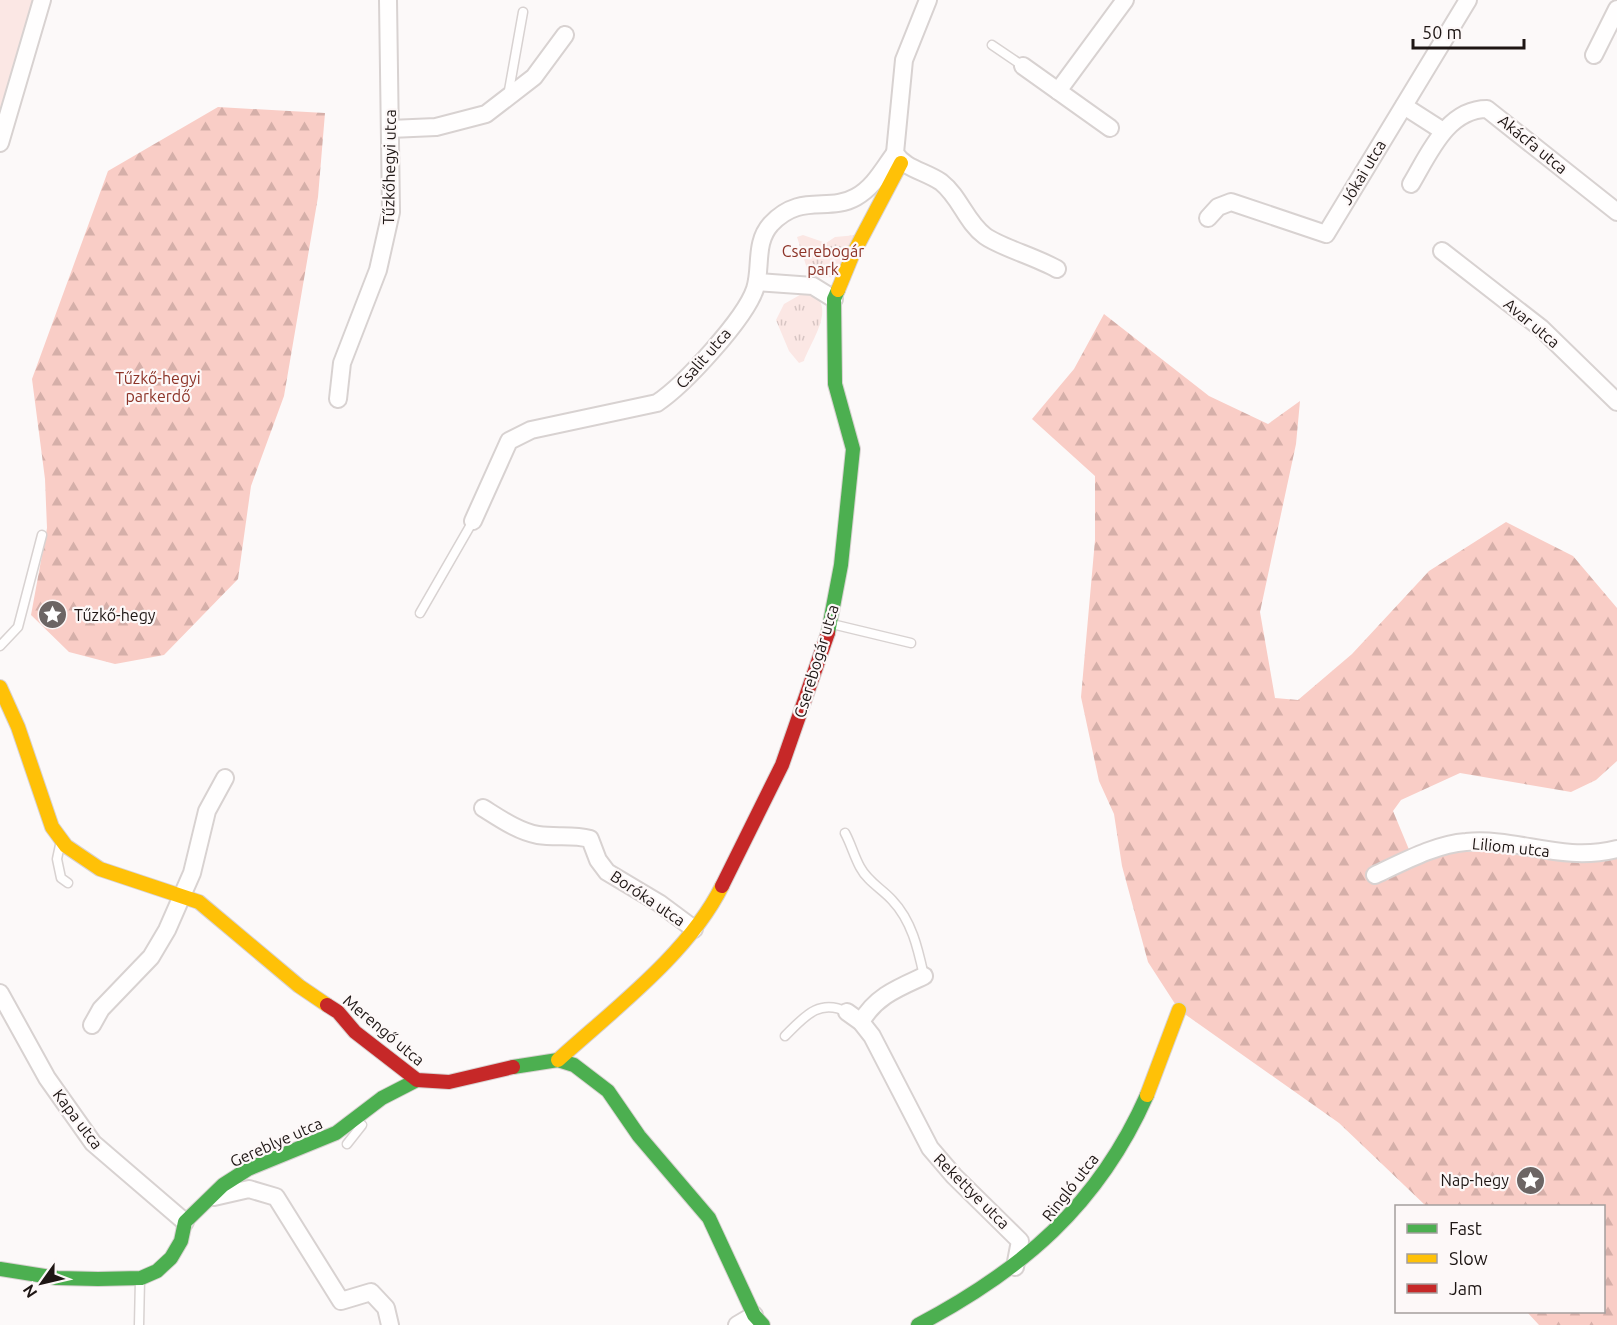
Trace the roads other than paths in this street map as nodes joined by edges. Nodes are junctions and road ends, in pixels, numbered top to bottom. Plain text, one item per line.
1 (42, 0) edge
2 (388, 0) edge
3 (928, 0) edge
4 (1125, 0) edge
5 (1468, 0) edge
6 (1617, 9) edge
7 (523, 12) dead end
8 (565, 35) dead end
9 (992, 45) dead end
10 (1594, 55) dead end
11 (1023, 66) joint
12 (1058, 91) junction
13 (507, 96) junction
14 (6, 98) edge
15 (1404, 106) junction
16 (1110, 128) dead end
17 (390, 129) junction
18 (1443, 131) junction
19 (0, 142) edge
20 (898, 158) junction
21 (1411, 184) dead end
22 (1617, 212) edge
23 (1208, 218) dead end
24 (1442, 251) dead end
25 (1057, 269) dead end
26 (757, 282) junction
27 (834, 299) junction
28 (338, 399) dead end
29 (1617, 402) edge
30 (473, 521) joint
31 (42, 535) dead end
32 (420, 613) dead end
33 (830, 624) junction
34 (911, 643) dead end
35 (0, 646) edge
36 (0, 687) edge
37 (225, 777) dead end
38 (483, 808) dead end
39 (845, 833) dead end
40 (61, 842) junction
41 (1617, 849) edge
42 (1375, 875) dead end
43 (68, 883) dead end
44 (184, 895) junction
45 (694, 929) junction
46 (924, 976) joint
47 (0, 993) edge
48 (1179, 1010) dead end
49 (854, 1017) junction
50 (92, 1025) dead end
51 (784, 1036) dead end
52 (558, 1060) junction
53 (417, 1080) junction
54 (382, 1098) junction
55 (347, 1144) dead end
56 (210, 1198) junction
57 (185, 1222) junction
58 (1015, 1267) junction
59 (0, 1269) edge
60 (141, 1278) junction
61 (759, 1320) edge
62 (139, 1325) edge
63 (390, 1325) edge
64 (737, 1325) edge
65 (918, 1325) edge

1 - 14 street
2 - 17 street, Tűzkőhegyi utca
3 - 20 street, Cserebogár utca
4 - 12 street
5 - 15 street, Jókai utca
6 - 10 street
7 - 13 lane
8 - 13 street
9 - 11 lane
11 - 12 street
12 - 16 street
13 - 17 street
14 - 19 street
15 - 18 street
15 - 23 street, Jókai utca
17 - 28 street, Tűzkőhegyi utca
18 - 21 street, Akácfa utca
18 - 22 street, Akácfa utca
20 - 25 street
20 - 26 street, Csalit utca
20 - 27 street, Cserebogár utca
24 - 29 street, Avar utca
26 - 27 street
26 - 30 street, Csalit utca
27 - 33 street, Cserebogár utca
30 - 32 lane
31 - 35 lane
33 - 34 lane
33 - 45 street, Cserebogár utca
36 - 40 street, Merengő utca
37 - 44 street
38 - 45 street, Boróka utca
39 - 46 lane
40 - 43 lane
40 - 44 street, Merengő utca
41 - 42 street, Liliom utca
44 - 50 street
44 - 53 street, Merengő utca
45 - 52 street, Cserebogár utca
46 - 49 street
47 - 57 street, Kapa utca
48 - 58 street, Ringló utca
49 - 51 lane
49 - 58 street, Rekettye utca
52 - 53 street, Merengő utca
52 - 61 street
53 - 54 street, Gereblye utca
54 - 55 lane
54 - 56 street, Gereblye utca
56 - 57 street, Gereblye utca
56 - 63 street
57 - 60 street, Gereblye utca
58 - 65 street, Ringló utca
59 - 60 street
60 - 62 lane
61 - 64 street

